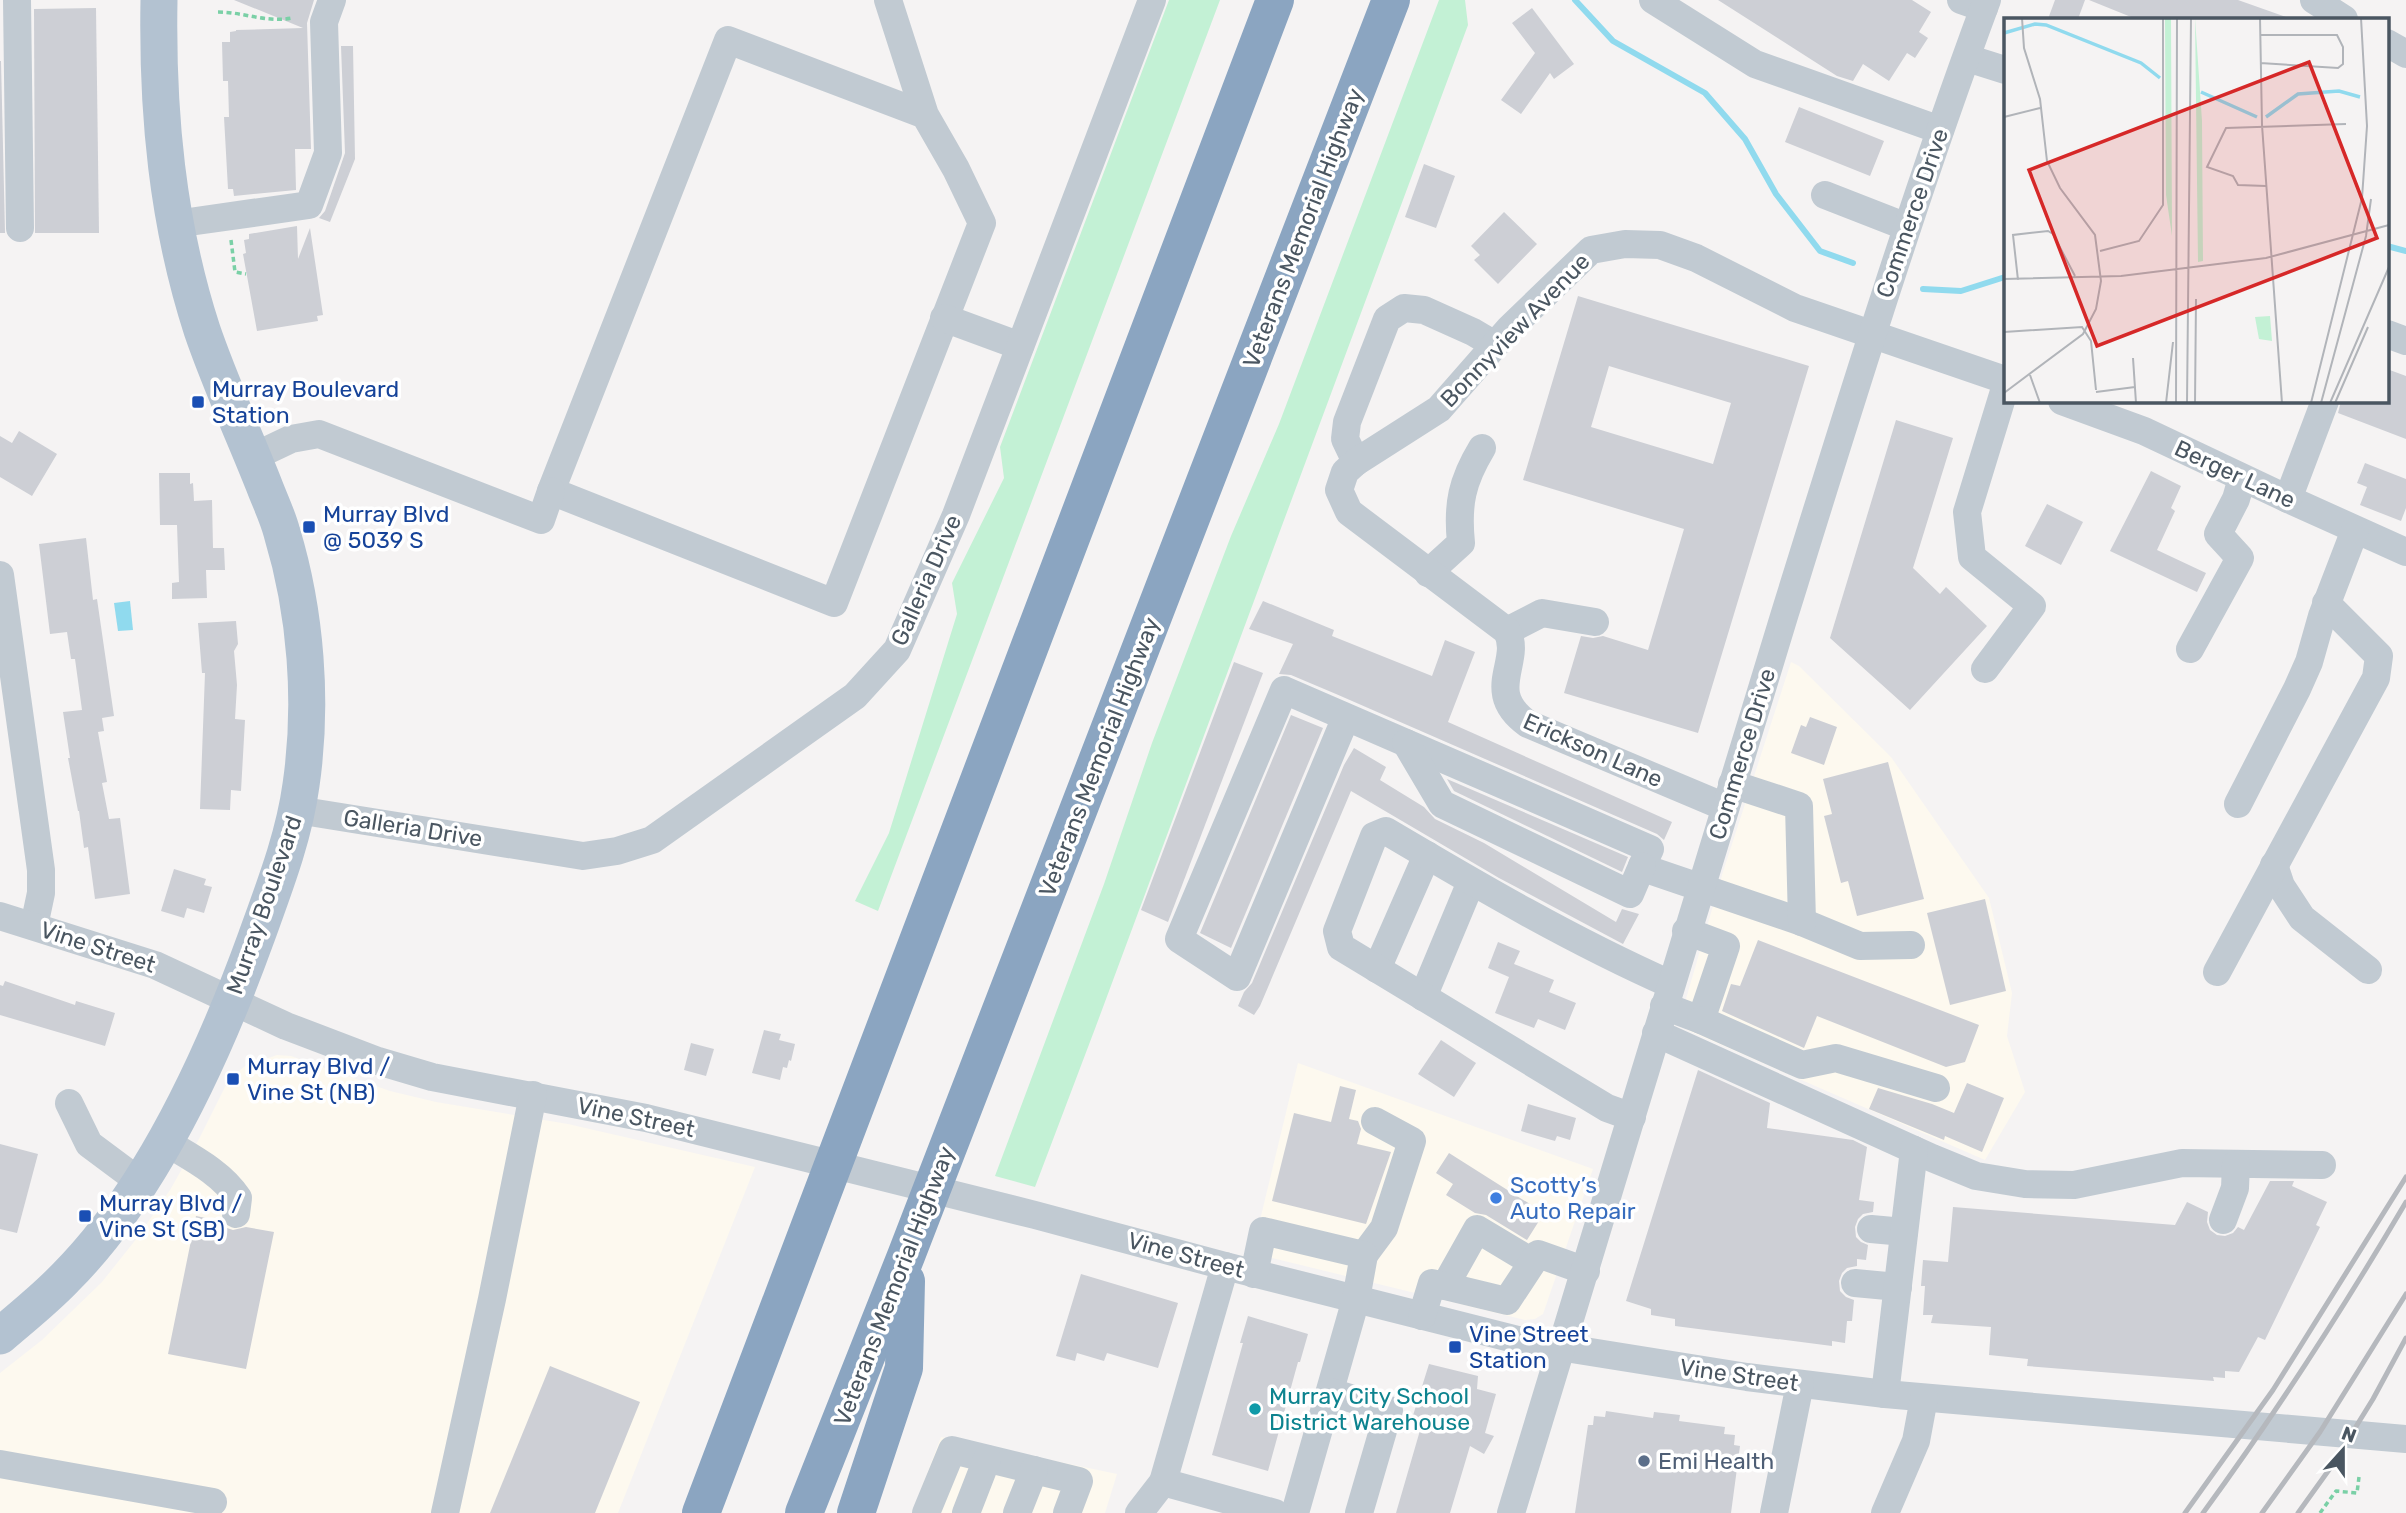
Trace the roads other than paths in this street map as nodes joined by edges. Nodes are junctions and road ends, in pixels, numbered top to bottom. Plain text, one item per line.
1 (18, 0) edge
2 (159, 0) edge
3 (332, 0) edge
4 (888, 0) edge
5 (1152, 0) edge
6 (1275, 0) edge
7 (1391, 0) edge
8 (1653, 0) edge
9 (2314, 0) edge
10 (1978, 3) edge
11 (2306, 18) edge
12 (2342, 18) edge
13 (2388, 44) edge
14 (2406, 54) edge
15 (1967, 58) junction
16 (2004, 70) edge
17 (925, 115) junction
18 (1940, 130) junction
19 (10, 181) edge
20 (1825, 195) dead end
21 (175, 224) junction
22 (1907, 227) junction
23 (20, 228) dead end
24 (944, 318) junction
25 (2388, 334) edge
26 (1871, 335) junction
27 (2406, 341) edge
28 (1495, 345) junction
29 (1020, 346) junction
30 (2004, 380) edge
31 (2004, 391) edge
32 (2065, 402) edge
33 (2325, 402) edge
34 (1482, 448) dead end
35 (253, 457) junction
36 (1356, 462) junction
37 (2242, 478) junction
38 (551, 491) junction
39 (2288, 499) junction
40 (2355, 530) junction
41 (2406, 552) edge
42 (1428, 573) junction
43 (0, 575) edge
44 (2326, 603) junction
45 (1595, 622) dead end
46 (1507, 631) junction
47 (2190, 649) dead end
48 (1985, 669) dead end
49 (1346, 717) junction
50 (1406, 743) junction
51 (1728, 796) junction
52 (2238, 804) dead end
53 (297, 810) junction
54 (1427, 855) junction
55 (2274, 865) junction
56 (1642, 866) junction
57 (1471, 882) junction
58 (1700, 887) junction
59 (0, 916) edge
60 (1802, 922) junction
61 (34, 926) junction
62 (1686, 930) junction
63 (1911, 945) dead end
64 (1377, 969) junction
65 (2368, 970) dead end
66 (2217, 972) dead end
67 (1667, 995) junction
68 (1423, 997) junction
69 (231, 1001) junction
70 (1701, 1020) junction
71 (1656, 1033) junction
72 (1937, 1088) dead end
73 (533, 1095) junction
74 (69, 1103) dead end
75 (1632, 1117) junction
76 (1375, 1121) dead end
77 (164, 1141) junction
78 (1914, 1150) junction
79 (2235, 1164) junction
80 (2322, 1165) dead end
81 (140, 1182) junction
82 (236, 1214) dead end
83 (2223, 1220) dead end
84 (1871, 1229) dead end
85 (1904, 1232) junction
86 (1364, 1255) junction
87 (906, 1256) junction
88 (1532, 1262) junction
89 (1225, 1266) junction
90 (1586, 1271) junction
91 (1254, 1274) junction
92 (1854, 1283) dead end
93 (1445, 1286) junction
94 (1898, 1287) junction
95 (1356, 1299) junction
96 (1422, 1316) junction
97 (0, 1336) edge
98 (1561, 1349) junction
99 (1800, 1384) junction
100 (1330, 1392) junction
101 (1885, 1394) junction
102 (1924, 1398) junction
103 (2406, 1439) edge
104 (987, 1459) junction
105 (0, 1464) edge
106 (1034, 1470) junction
107 (1163, 1482) junction
108 (214, 1502) dead end
109 (1204, 1504) edge
110 (445, 1513) edge
111 (701, 1513) edge
112 (804, 1513) edge
113 (856, 1513) edge
114 (926, 1513) edge
115 (966, 1513) edge
116 (1017, 1513) edge
117 (1067, 1513) edge
118 (1139, 1513) edge
119 (1275, 1513) edge
120 (1295, 1513) edge
121 (1359, 1513) edge
122 (1511, 1513) edge
123 (1774, 1513) edge
124 (1885, 1513) edge

1 - 19 street
2 - 21 main road, Murray Boulevard
3 - 21 street
4 - 17 street
5 - 29 street, Galleria Drive
6 - 111 highway
7 - 87 highway, Veterans Memorial Highway
8 - 18 street
9 - 11 street
9 - 12 street
10 - 15 street, Commerce Drive
13 - 14 street
15 - 16 street
15 - 18 street, Commerce Drive
17 - 24 street
17 - 38 street
18 - 22 street, Commerce Drive
19 - 23 street
20 - 22 street
21 - 35 main road, Murray Boulevard
22 - 26 street, Commerce Drive
24 - 29 street
24 - 38 street
25 - 27 street
26 - 28 street, Bonnyview Avenue
26 - 30 street
26 - 51 street, Commerce Drive
28 - 36 street, Bonnyview Avenue
28 - 36 street
29 - 53 street, Galleria Drive
31 - 48 street
32 - 37 street, Berger Lane
33 - 39 street
34 - 42 street
35 - 38 street
35 - 53 main road, Murray Boulevard
36 - 42 street, Bonnyview Avenue
37 - 39 street, Berger Lane
37 - 47 street
39 - 40 street, Berger Lane
40 - 41 street, Berger Lane
40 - 44 street
42 - 46 street
43 - 61 street
44 - 52 street
44 - 55 street
45 - 46 street
46 - 51 street, Erickson Lane
49 - 49 street
49 - 50 street
50 - 56 street
50 - 56 street
51 - 58 street, Commerce Drive
51 - 60 street, Erickson Lane
53 - 69 main road, Murray Boulevard
54 - 57 street
54 - 64 street
54 - 64 street
55 - 65 street
55 - 66 street
56 - 58 street
57 - 67 street
57 - 68 street
58 - 60 street
58 - 62 street, Commerce Drive
59 - 61 street, Vine Street
60 - 63 street
61 - 69 street, Vine Street
62 - 67 street, Commerce Drive
62 - 70 street
64 - 68 street
67 - 70 street
67 - 71 street, Commerce Drive
68 - 75 street
69 - 73 street, Vine Street
69 - 77 main road, Murray Boulevard
70 - 72 street
71 - 75 street, Commerce Drive
71 - 78 street
73 - 89 street, Vine Street
73 - 110 street
74 - 81 street
75 - 90 street, Commerce Drive
76 - 86 street
77 - 81 main road, Murray Boulevard
77 - 82 street
78 - 79 street
78 - 85 street
79 - 80 street
79 - 83 street
81 - 97 main road, Murray Boulevard
84 - 85 street
85 - 94 street
86 - 91 street
86 - 95 street
87 - 112 highway, Veterans Memorial Highway
87 - 113 highway
88 - 90 street
88 - 93 street
88 - 93 street
89 - 91 street, Vine Street
89 - 107 street
90 - 98 street, Commerce Drive
91 - 95 street, Vine Street
92 - 94 street
93 - 96 street
94 - 101 street
95 - 96 street, Vine Street
95 - 100 street
96 - 98 street, Vine Street
98 - 99 street, Vine Street
98 - 122 street, Commerce Drive
99 - 101 street, Vine Street
99 - 123 street
100 - 120 street
100 - 121 street
101 - 102 street, Vine Street
102 - 103 street, Vine Street
102 - 124 street
104 - 106 street
104 - 114 street
104 - 115 street
105 - 108 street
106 - 116 street
106 - 117 street
107 - 109 street
107 - 118 street
109 - 119 street

